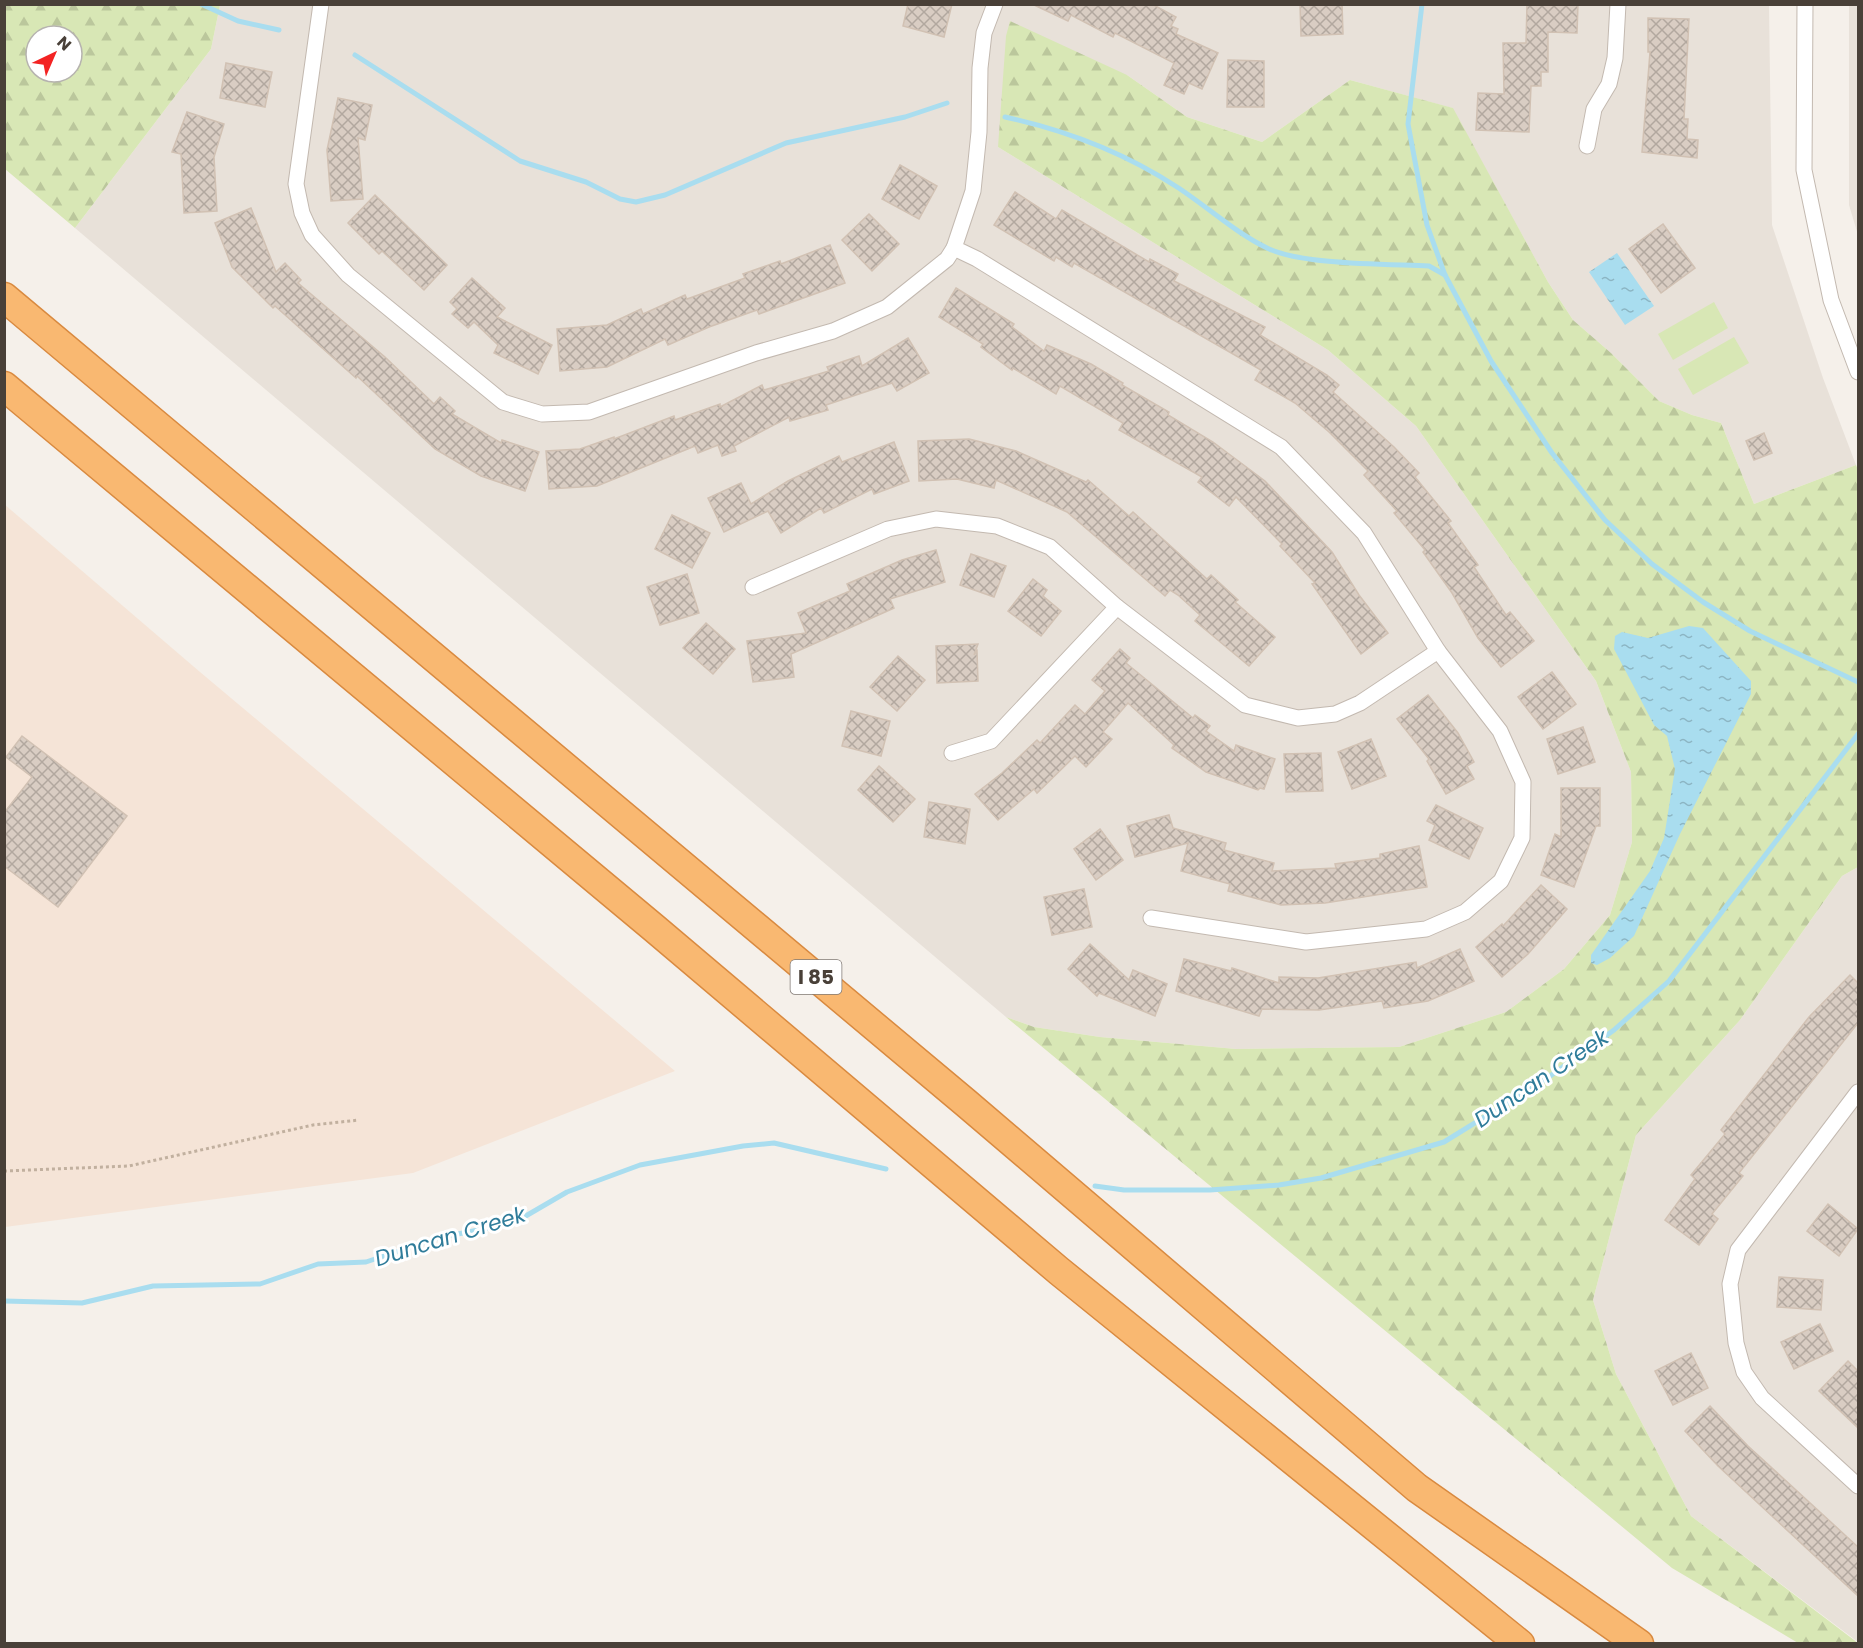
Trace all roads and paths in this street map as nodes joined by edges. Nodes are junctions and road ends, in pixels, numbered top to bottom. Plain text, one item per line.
1 (321, 4) edge
2 (995, 4) edge
3 (1618, 4) edge
4 (1805, 4) edge
5 (1587, 146) dead end
6 (954, 248) junction
7 (4, 297) edge
8 (1858, 372) edge
9 (4, 386) edge
10 (753, 587) dead end
11 (1117, 607) junction
12 (1438, 651) junction
13 (952, 753) dead end
14 (1151, 918) dead end
15 (1858, 1092) edge
16 (359, 1120) dead end
17 (4, 1171) edge
18 (1858, 1486) edge
19 (1520, 1644) edge
20 (1639, 1644) edge

1 - 6 street
2 - 6 street
3 - 5 street
4 - 8 street
6 - 12 street
7 - 20 highway, I 85
9 - 19 highway
10 - 11 street
11 - 12 street
11 - 13 street
12 - 14 street
15 - 18 street
16 - 17 path

